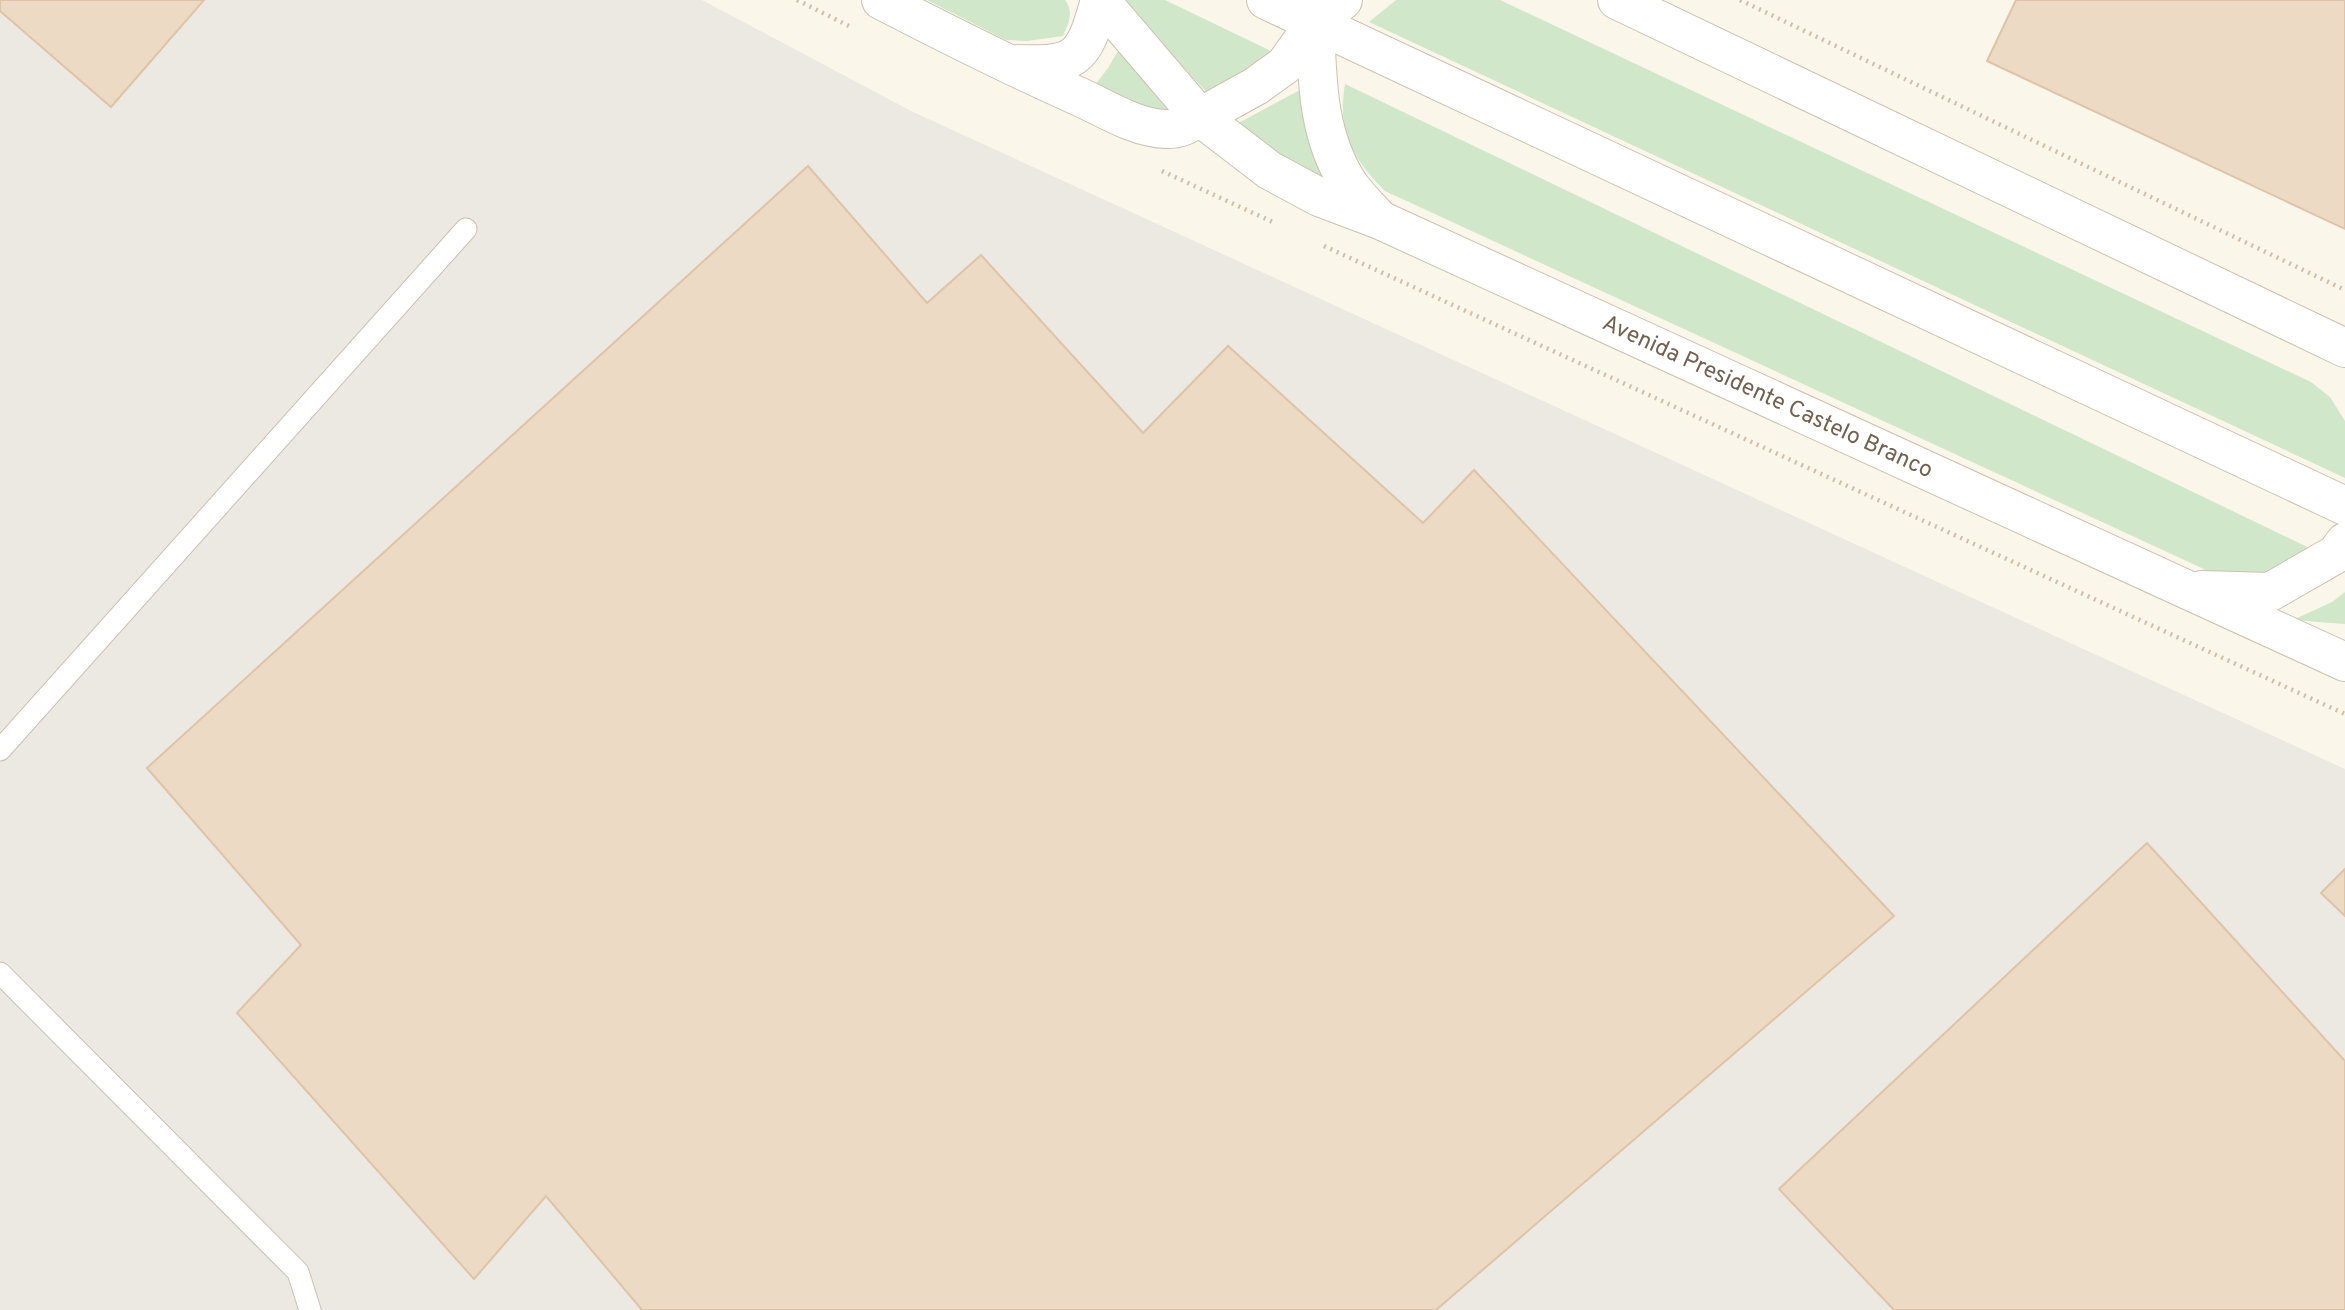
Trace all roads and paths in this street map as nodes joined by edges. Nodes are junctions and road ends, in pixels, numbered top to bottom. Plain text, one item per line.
1 (797, 0) edge
2 (881, 0) edge
3 (1100, 0) edge
4 (1265, 0) edge
5 (1617, 0) edge
6 (1740, 0) edge
7 (1326, 8) edge
8 (852, 28) dead end
9 (1006, 64) junction
10 (1200, 117) junction
11 (1158, 170) dead end
12 (1380, 220) junction
13 (1284, 227) dead end
14 (466, 229) dead end
15 (1322, 245) dead end
16 (2345, 290) edge
17 (2342, 350) edge
18 (2345, 506) edge
19 (2345, 542) edge
20 (2186, 590) junction
21 (2301, 643) junction
22 (2345, 644) edge
23 (2345, 662) edge
24 (2345, 714) edge
25 (0, 750) edge
26 (0, 973) edge
27 (310, 1310) edge

1 - 8 path
2 - 9 main road, Avenida Presidente Castelo Branco
3 - 9 main road, Avenida Presidente Castelo Branco
3 - 10 main road, Avenida Presidente Castelo Branco
4 - 7 main road
5 - 17 main road
6 - 16 path
7 - 10 main road
7 - 12 main road
7 - 18 main road
9 - 10 main road, Avenida Presidente Castelo Branco
10 - 12 main road, Avenida Presidente Castelo Branco
11 - 13 path
12 - 20 main road, Avenida Presidente Castelo Branco
14 - 25 lane
15 - 24 path
19 - 20 main road
20 - 21 main road, Avenida Presidente Castelo Branco
21 - 22 main road
21 - 23 main road, Avenida Presidente Castelo Branco
26 - 27 lane

